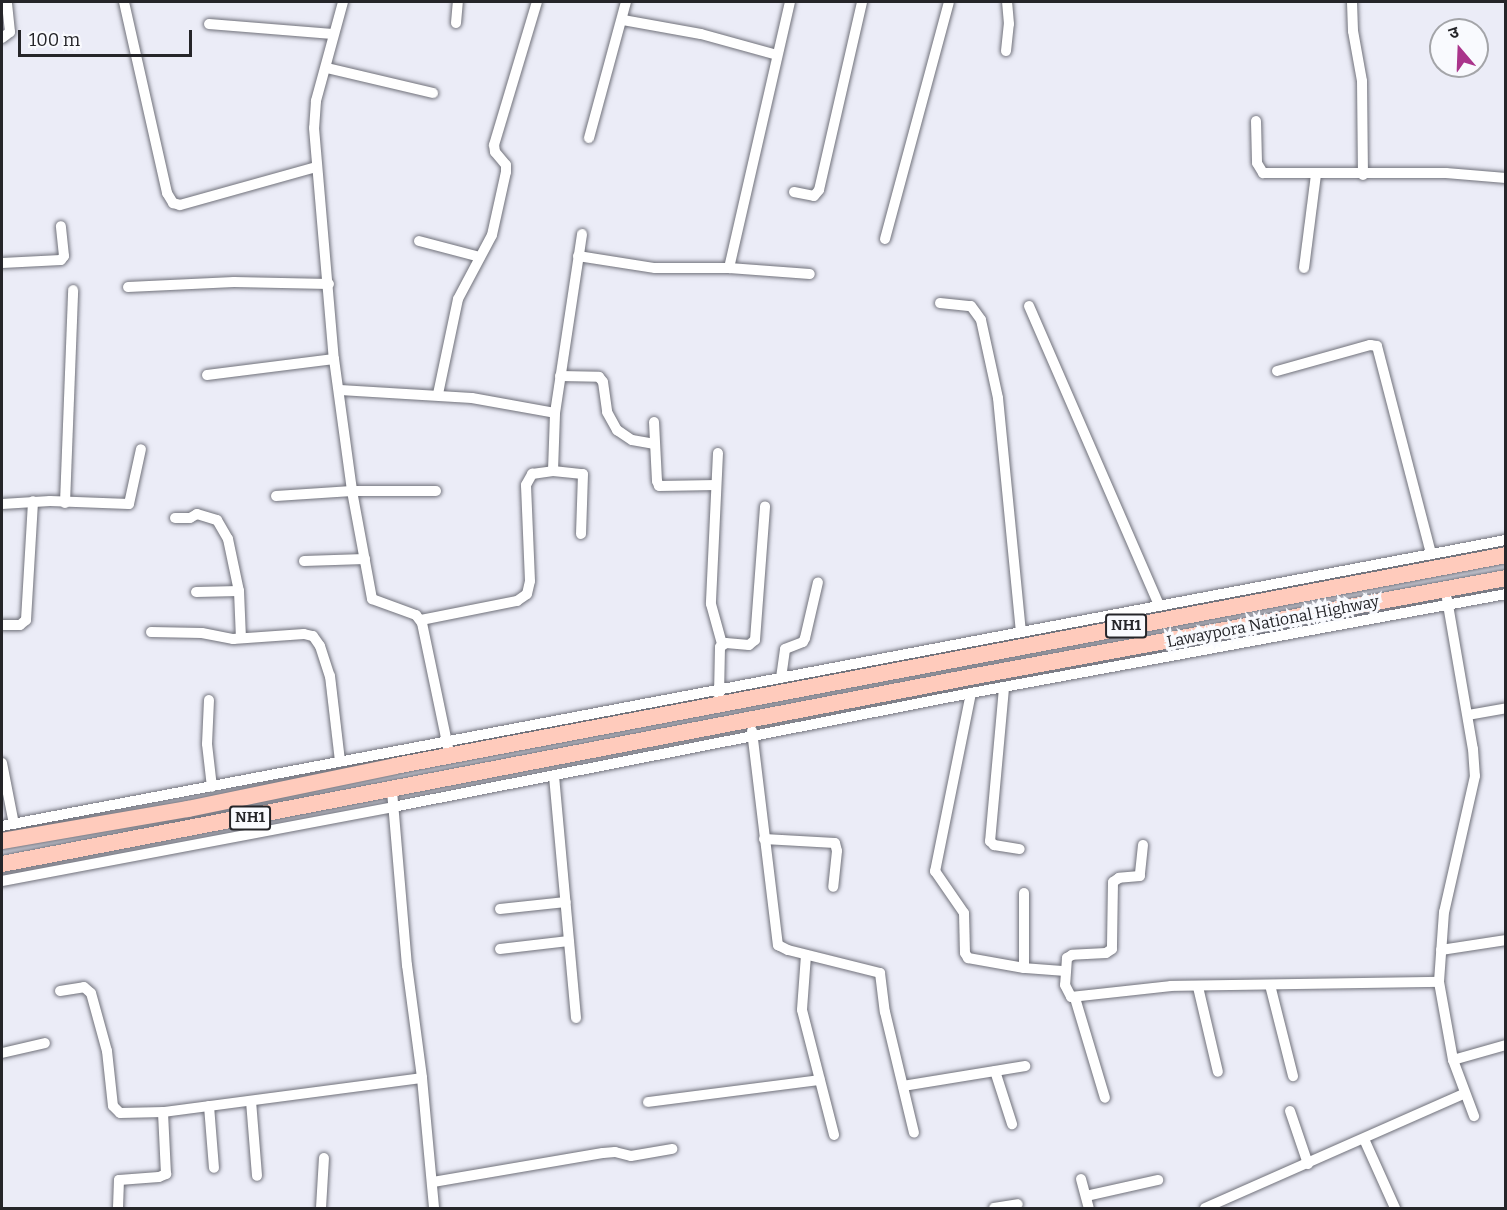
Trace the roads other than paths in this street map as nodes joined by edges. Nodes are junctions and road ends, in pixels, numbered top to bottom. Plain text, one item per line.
1 (6, 2) edge
2 (124, 2) edge
3 (343, 2) edge
4 (458, 2) edge
5 (537, 2) edge
6 (626, 2) edge
7 (790, 2) edge
8 (862, 2) edge
9 (949, 2) edge
10 (1007, 2) edge
11 (1352, 2) edge
12 (623, 20) junction
13 (456, 23) dead end
14 (208, 24) dead end
15 (333, 34) junction
16 (2, 38) edge
17 (1006, 51) dead end
18 (777, 55) junction
19 (327, 68) junction
20 (433, 93) dead end
21 (1256, 122) dead end
22 (589, 138) dead end
23 (316, 167) junction
24 (1316, 174) junction
25 (1363, 175) junction
26 (1506, 178) edge
27 (794, 192) dead end
28 (61, 226) dead end
29 (582, 234) dead end
30 (885, 239) dead end
31 (418, 241) dead end
32 (578, 256) junction
33 (480, 257) junction
34 (2, 263) edge
35 (729, 268) junction
36 (1305, 268) dead end
37 (810, 274) dead end
38 (328, 284) junction
39 (128, 287) dead end
40 (73, 290) dead end
41 (940, 303) dead end
42 (1029, 306) dead end
43 (334, 359) junction
44 (1277, 371) dead end
45 (207, 375) dead end
46 (560, 376) junction
47 (340, 390) junction
48 (438, 394) junction
49 (555, 413) junction
50 (654, 422) dead end
51 (655, 444) junction
52 (141, 449) dead end
53 (718, 453) dead end
54 (553, 471) junction
55 (716, 485) junction
56 (352, 491) junction
57 (436, 491) dead end
58 (276, 496) dead end
59 (33, 501) junction
60 (65, 503) junction
61 (2, 504) edge
62 (765, 506) dead end
63 (175, 518) dead end
64 (581, 534) dead end
65 (1506, 540) edge
66 (1431, 554) junction
67 (1506, 555) edge
68 (365, 559) junction
69 (304, 561) dead end
70 (1506, 578) edge
71 (818, 582) dead end
72 (239, 591) junction
73 (196, 592) dead end
74 (1506, 594) edge
75 (1447, 597) junction
76 (1159, 605) junction
77 (421, 620) junction
78 (2, 625) edge
79 (151, 632) dead end
80 (1021, 632) junction
81 (242, 638) junction
82 (722, 644) junction
83 (1035, 644) junction
84 (1040, 665) junction
85 (781, 678) junction
86 (1004, 688) junction
87 (971, 693) junction
88 (719, 697) junction
89 (209, 700) dead end
90 (1506, 708) edge
91 (1468, 715) junction
92 (811, 717) junction
93 (752, 730) junction
94 (448, 748) junction
95 (340, 761) junction
96 (2, 763) edge
97 (554, 776) junction
98 (212, 787) junction
99 (393, 799) junction
100 (14, 824) junction
101 (2, 826) edge
102 (764, 839) junction
103 (2, 841) edge
104 (1143, 845) dead end
105 (1020, 849) dead end
106 (2, 873) edge
107 (833, 887) dead end
108 (1024, 893) dead end
109 (566, 902) junction
110 (500, 909) dead end
111 (1506, 940) edge
112 (569, 941) junction
113 (500, 949) dead end
114 (1441, 950) junction
115 (806, 955) junction
116 (1024, 968) junction
117 (1064, 971) junction
118 (1439, 982) junction
119 (1270, 985) junction
120 (1197, 987) junction
121 (60, 991) dead end
122 (1075, 998) junction
123 (576, 1018) dead end
124 (45, 1043) dead end
125 (1506, 1045) edge
126 (2, 1053) edge
127 (1453, 1060) junction
128 (1025, 1066) dead end
129 (995, 1071) junction
130 (1218, 1071) dead end
131 (1293, 1076) dead end
132 (422, 1078) junction
133 (820, 1080) junction
134 (903, 1086) junction
135 (1464, 1094) junction
136 (1105, 1098) dead end
137 (251, 1101) junction
138 (648, 1102) dead end
139 (208, 1106) junction
140 (1290, 1111) dead end
141 (163, 1112) junction
142 (1474, 1116) dead end
143 (1012, 1124) dead end
144 (914, 1133) dead end
145 (834, 1135) dead end
146 (1364, 1139) junction
147 (672, 1149) dead end
148 (324, 1158) dead end
149 (1308, 1164) junction
150 (214, 1168) dead end
151 (257, 1176) dead end
152 (1081, 1179) dead end
153 (1158, 1180) dead end
154 (433, 1182) junction
155 (1086, 1196) junction
156 (1018, 1204) dead end
157 (118, 1209) edge
158 (321, 1209) edge
159 (434, 1209) edge
160 (994, 1209) edge
161 (1089, 1209) edge
162 (1205, 1209) edge
163 (1395, 1209) edge

1 - 16 street
2 - 23 street
3 - 15 street
4 - 13 street
5 - 33 street
6 - 12 street
7 - 18 street
8 - 27 street
9 - 30 street
10 - 17 street
11 - 25 street
12 - 18 street
12 - 22 street
14 - 15 street
15 - 19 street
18 - 35 street
19 - 20 street
19 - 23 street
21 - 24 street
23 - 38 street
24 - 25 street
24 - 36 street
25 - 26 street
28 - 34 street
29 - 32 street
31 - 33 street
32 - 35 street
32 - 46 street
33 - 48 street
35 - 37 street
38 - 39 street
38 - 43 street
40 - 60 street
41 - 80 street
42 - 76 street
43 - 45 street
43 - 47 street
44 - 66 street
46 - 49 street
46 - 51 street
47 - 48 street
47 - 56 street
48 - 49 street
49 - 54 street
50 - 51 street
51 - 55 street
52 - 60 street
53 - 55 street
54 - 64 street
54 - 77 street
55 - 82 street
56 - 57 street
56 - 58 street
56 - 68 street
59 - 60 street
59 - 61 street
59 - 78 street
62 - 82 street
63 - 72 street
65 - 66 street
66 - 76 street
67 - 83 highway, NH1
68 - 69 street
68 - 77 street
70 - 75 highway, Lawaypora National Highway / NH1
71 - 85 street
72 - 73 street
72 - 81 street
74 - 75 street
75 - 84 highway, Lawaypora National Highway / NH1
75 - 86 street
75 - 91 street
76 - 80 street
77 - 94 street
79 - 81 street
80 - 85 street
81 - 95 street
82 - 88 street
83 - 84 highway
83 - 88 highway, NH1
84 - 92 highway, NH1
85 - 88 street
86 - 87 street
86 - 105 street
87 - 92 street
87 - 116 street
88 - 94 highway, NH1
89 - 98 street
90 - 91 street
91 - 114 street
92 - 93 highway, NH1
93 - 97 street
93 - 99 highway, NH1
93 - 102 street
94 - 95 street
94 - 103 highway, NH1
95 - 98 street
96 - 100 street
97 - 99 street
97 - 109 street
98 - 100 street
99 - 106 highway, NH1
99 - 132 street
100 - 101 street
102 - 107 street
102 - 115 street
104 - 117 street
108 - 116 street
109 - 110 street
109 - 112 street
111 - 114 street
112 - 113 street
112 - 123 street
114 - 118 street
115 - 133 street
115 - 134 street
116 - 117 street
117 - 122 street
118 - 119 street
118 - 127 street
119 - 120 street
119 - 131 street
120 - 122 street
120 - 130 street
121 - 141 street
122 - 136 street
124 - 126 street
125 - 127 street
127 - 135 street
128 - 129 street
129 - 134 street
129 - 143 street
132 - 137 street
132 - 154 street
133 - 138 street
133 - 145 street
134 - 144 street
135 - 142 street
135 - 146 street
137 - 139 street
137 - 151 street
139 - 141 street
139 - 150 street
140 - 149 street
141 - 157 street
146 - 149 street
146 - 163 street
147 - 154 street
148 - 158 street
149 - 162 street
152 - 155 street
153 - 155 street
154 - 159 street
155 - 161 street
156 - 160 street

